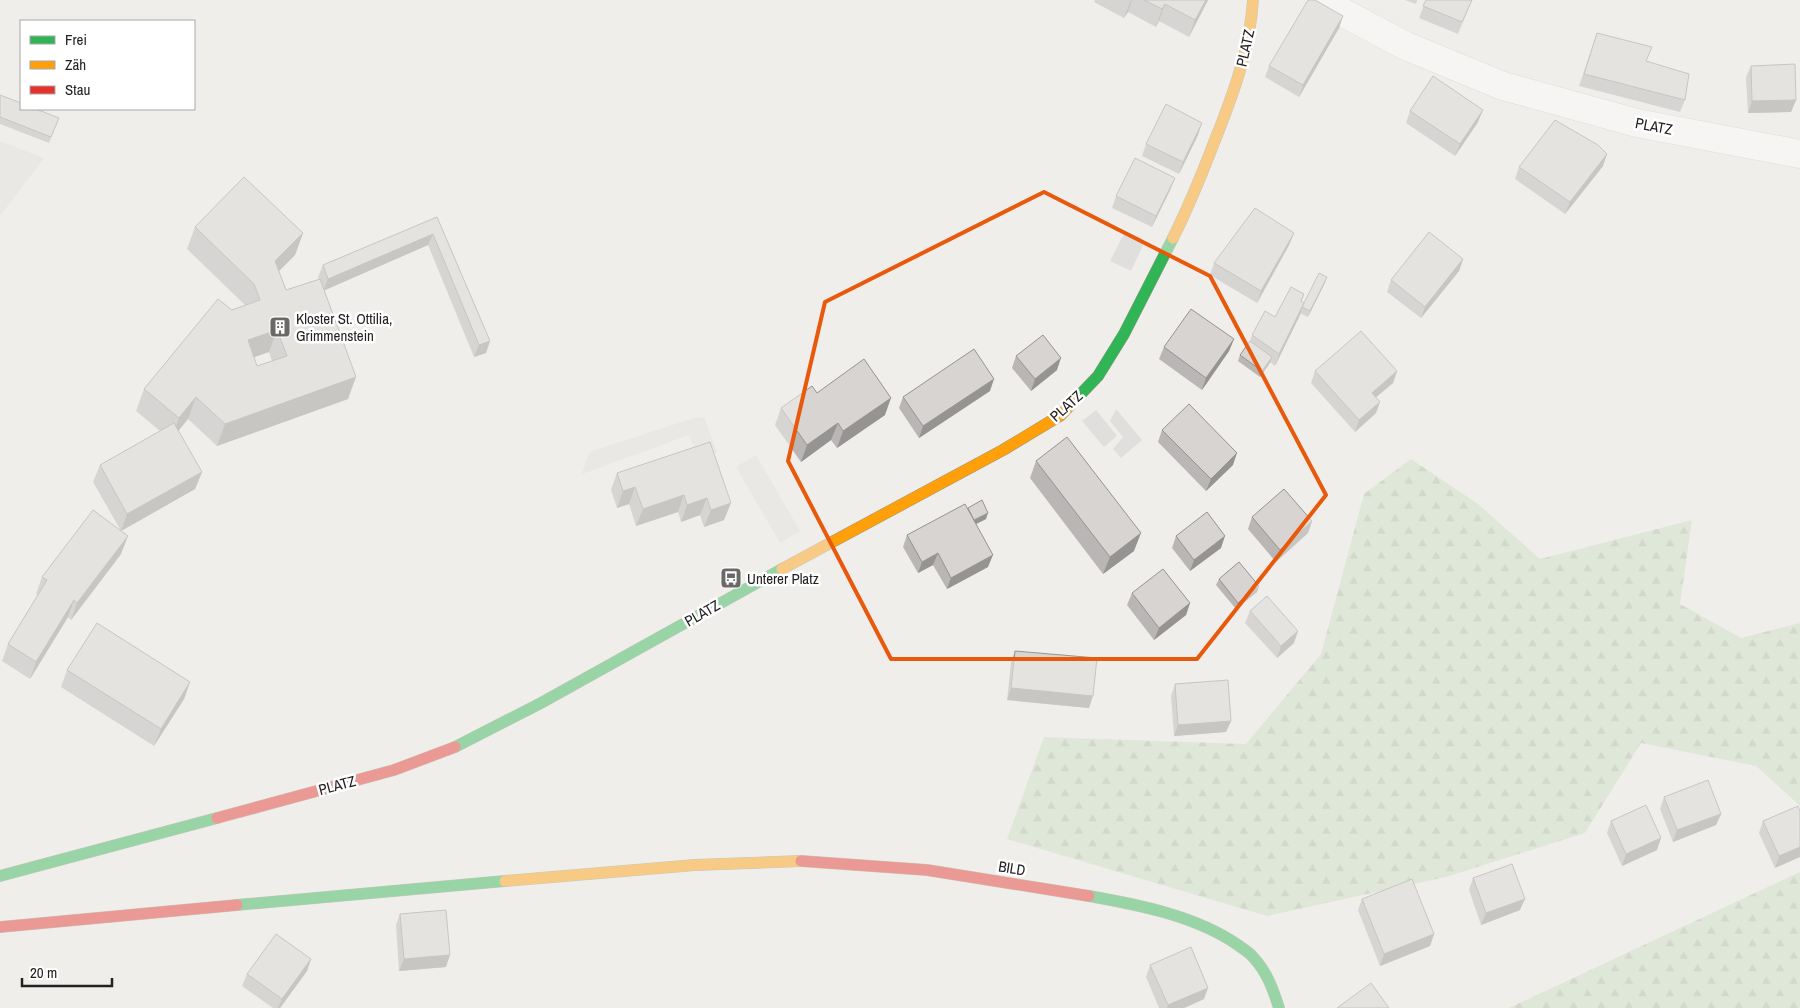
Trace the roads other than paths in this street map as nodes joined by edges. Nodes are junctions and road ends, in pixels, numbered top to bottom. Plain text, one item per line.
1 (1253, 0) edge
2 (1319, 0) edge
3 (1800, 154) edge
4 (0, 876) edge
5 (0, 928) edge
6 (1279, 1008) edge

1 - 4 street, PLATZ
2 - 3 street, PLATZ
5 - 6 street, BILD

